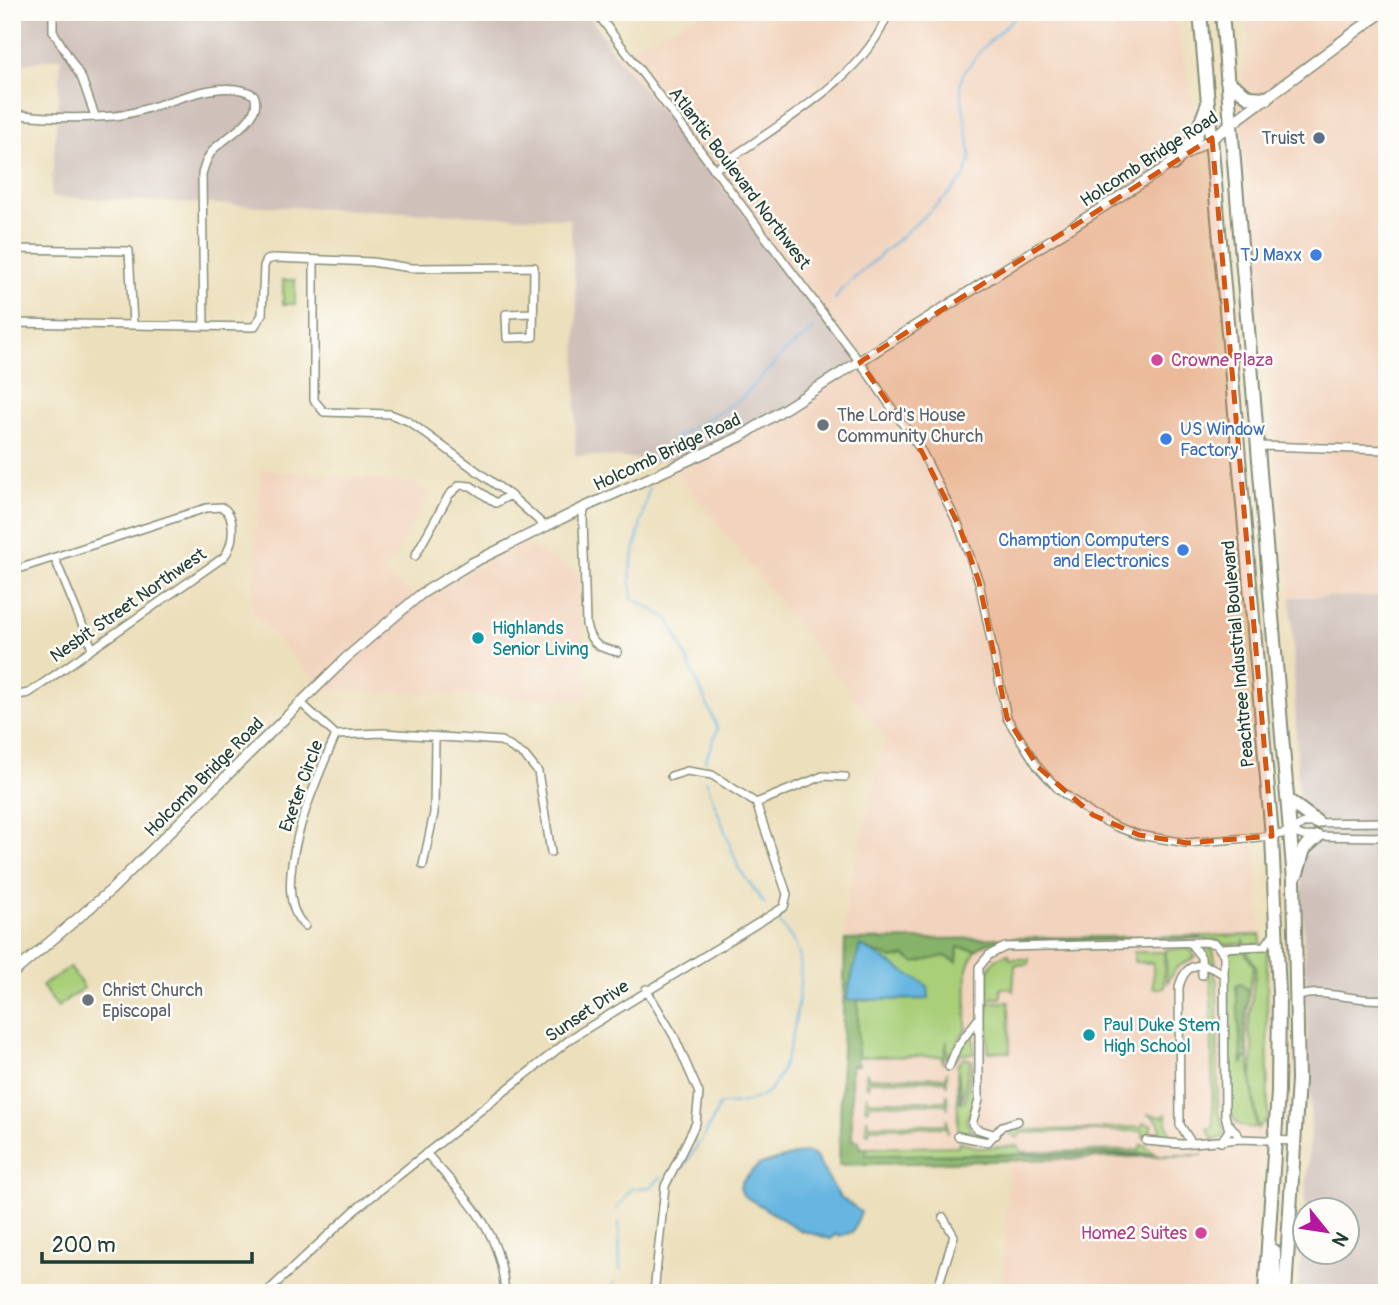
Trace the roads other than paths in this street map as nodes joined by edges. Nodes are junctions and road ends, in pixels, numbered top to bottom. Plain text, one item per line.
1 (53, 12) edge
2 (596, 12) edge
3 (888, 12) edge
4 (1200, 12) edge
5 (1222, 12) edge
6 (1382, 12) edge
7 (1227, 81) junction
8 (1267, 98) junction
9 (1209, 102) junction
10 (12, 114) edge
11 (95, 116) junction
12 (1231, 125) junction
13 (1212, 138) junction
14 (1173, 164) junction
15 (715, 170) junction
16 (12, 249) edge
17 (314, 260) junction
18 (533, 313) junction
19 (12, 323) edge
20 (133, 324) junction
21 (204, 326) junction
22 (860, 362) junction
23 (1259, 446) junction
24 (1387, 450) edge
25 (510, 495) junction
26 (585, 507) junction
27 (546, 527) junction
28 (415, 556) dead end
29 (55, 559) junction
30 (12, 571) edge
31 (92, 648) junction
32 (618, 652) dead end
33 (12, 696) edge
34 (301, 703) junction
35 (336, 735) junction
36 (435, 737) junction
37 (671, 776) dead end
38 (845, 777) dead end
39 (1289, 801) junction
40 (756, 803) junction
41 (1317, 822) junction
42 (1387, 822) edge
43 (1291, 832) junction
44 (1272, 836) junction
45 (1317, 836) junction
46 (1387, 837) edge
47 (551, 852) dead end
48 (423, 864) dead end
49 (1294, 880) junction
50 (305, 926) dead end
51 (1276, 932) junction
52 (1190, 943) junction
53 (1221, 948) junction
54 (1202, 964) junction
55 (12, 974) edge
56 (1202, 975) dead end
57 (1224, 975) junction
58 (646, 989) junction
59 (1299, 996) junction
60 (1387, 999) edge
61 (978, 1019) junction
62 (949, 1068) dead end
63 (1018, 1121) dead end
64 (1228, 1122) junction
65 (1205, 1131) dead end
66 (996, 1135) junction
67 (958, 1136) dead end
68 (1241, 1139) junction
69 (1276, 1139) junction
70 (1146, 1141) dead end
71 (1208, 1141) junction
72 (1296, 1141) junction
73 (1191, 1142) junction
74 (1221, 1142) junction
75 (426, 1153) junction
76 (943, 1217) dead end
77 (1268, 1242) junction
78 (266, 1293) edge
79 (505, 1293) edge
80 (654, 1293) edge
81 (936, 1293) edge
82 (1265, 1293) edge
83 (1275, 1293) edge
84 (1285, 1293) edge

1 - 11 street
2 - 15 street, Atlantic Boulevard Northwest
3 - 15 street
4 - 9 highway, Peachtree Industrial Boulevard
5 - 7 highway
6 - 8 main road, Holcomb Bridge Road
7 - 8 highway
7 - 12 highway
8 - 12 main road, Holcomb Bridge Road
9 - 13 highway, Peachtree Industrial Boulevard
9 - 14 highway
10 - 11 street
11 - 21 street
12 - 13 main road, Holcomb Bridge Road
12 - 23 highway
13 - 14 street, Holcomb Bridge Road
13 - 44 highway, Peachtree Industrial Boulevard
14 - 22 street, Holcomb Bridge Road
15 - 22 street, Atlantic Boulevard Northwest
16 - 20 street
17 - 18 street
17 - 21 street
17 - 25 street
18 - 18 street
19 - 20 street
20 - 21 street
22 - 26 street, Holcomb Bridge Road
22 - 44 street, Atlantic Boulevard Northwest
23 - 24 street
23 - 39 highway
25 - 27 street
25 - 28 street
26 - 27 street, Holcomb Bridge Road
26 - 32 street
27 - 34 street, Holcomb Bridge Road
29 - 30 street
29 - 31 street
29 - 31 street, Nesbit Street Northwest
31 - 33 street, Nesbit Street Northwest
34 - 35 street
34 - 55 street, Holcomb Bridge Road
35 - 36 street
35 - 50 street, Exeter Circle
36 - 47 street
36 - 48 street
37 - 40 street
38 - 40 street
39 - 41 highway
39 - 43 highway
40 - 58 street, Sunset Drive
41 - 42 street
41 - 43 street
43 - 44 street, Atlantic Boulevard Northwest
43 - 45 street
43 - 49 highway
44 - 51 highway, Peachtree Industrial Boulevard
45 - 46 street
45 - 49 highway
49 - 59 highway
51 - 53 street
51 - 69 highway, Peachtree Industrial Boulevard
52 - 53 street
52 - 54 street
52 - 61 street
53 - 57 street
54 - 56 street
54 - 57 street
54 - 73 street
57 - 64 street
58 - 75 street, Sunset Drive
58 - 80 street
59 - 60 street
59 - 72 highway
61 - 62 street
61 - 66 street
63 - 66 street
64 - 68 street
64 - 74 street
65 - 71 street
66 - 67 street
68 - 69 street
68 - 74 street
69 - 72 street
69 - 77 highway, Peachtree Industrial Boulevard
70 - 73 street
71 - 73 street
71 - 74 street
72 - 84 highway
75 - 78 street, Sunset Drive
75 - 79 street
76 - 81 street
77 - 82 highway, Peachtree Industrial Boulevard
77 - 83 highway

